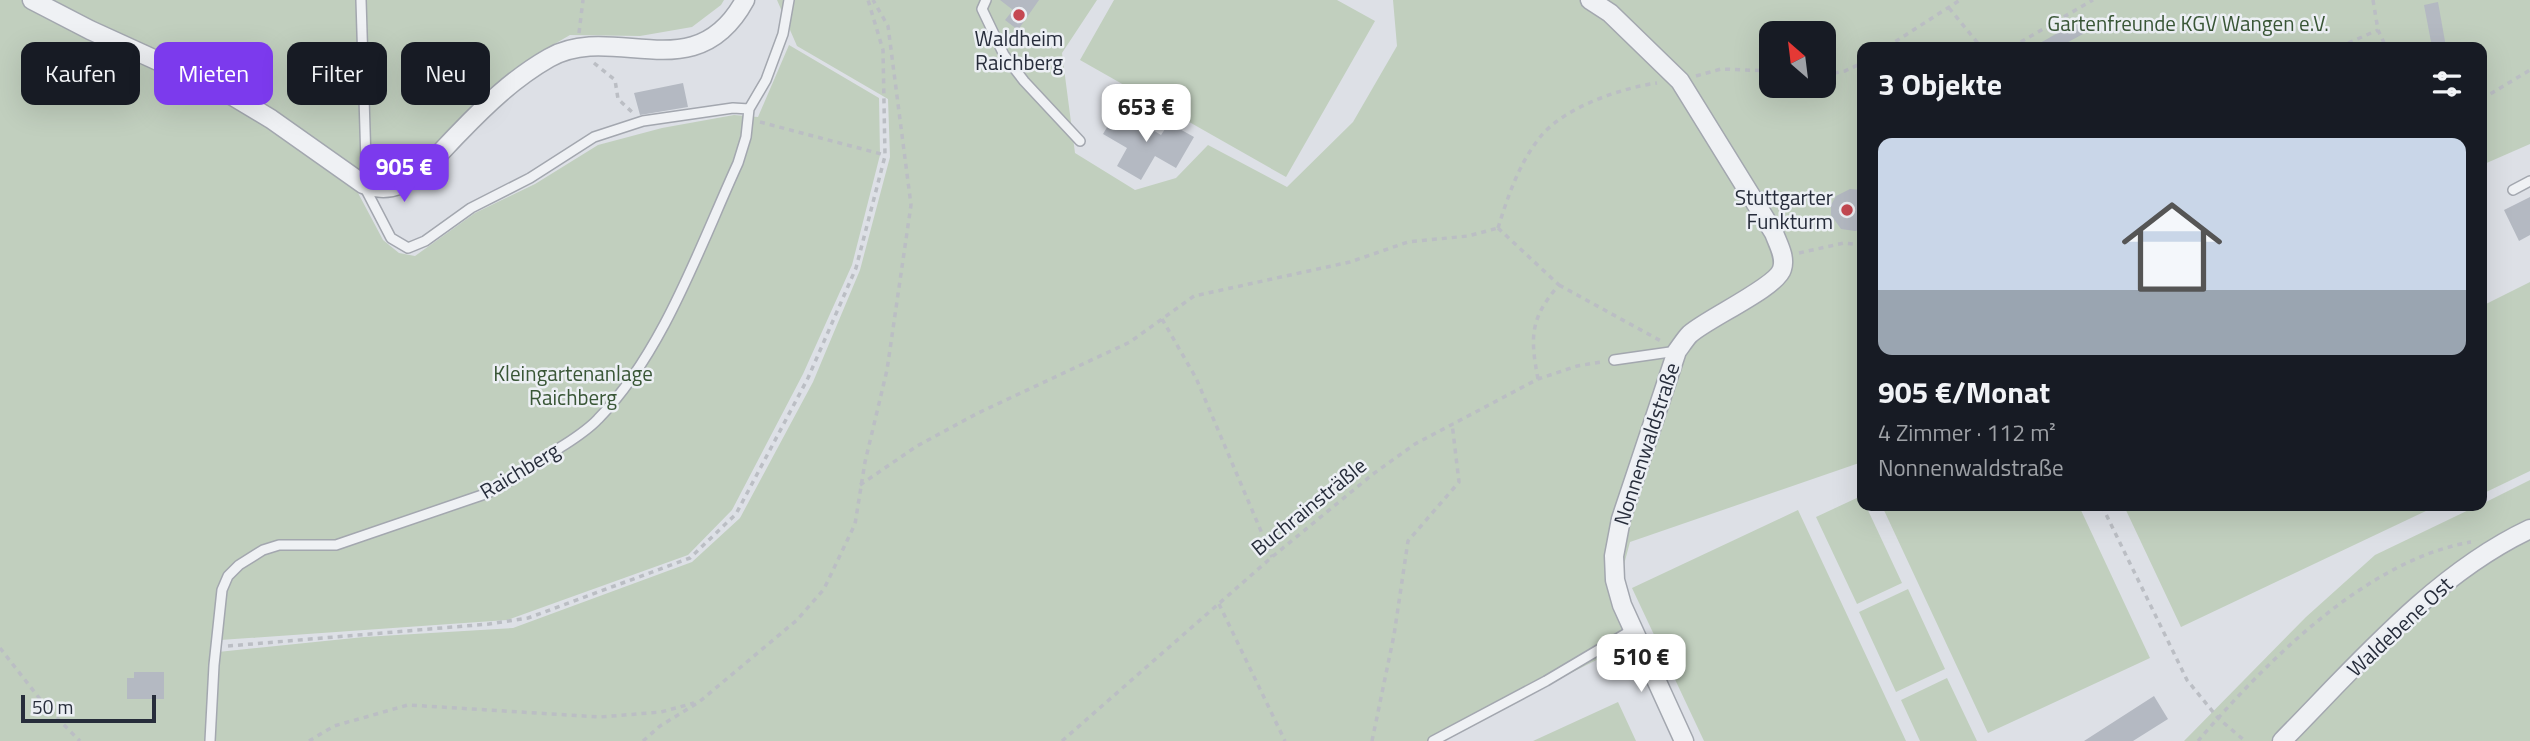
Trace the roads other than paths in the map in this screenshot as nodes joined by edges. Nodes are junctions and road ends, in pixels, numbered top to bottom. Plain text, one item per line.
1 (32, 0) edge
2 (360, 0) edge
3 (745, 0) edge
4 (789, 0) edge
5 (986, 0) edge
6 (1590, 0) edge
7 (749, 114) junction
8 (1080, 141) dead end
9 (2530, 181) edge
10 (363, 184) junction
11 (2513, 190) dead end
12 (1676, 351) junction
13 (1614, 360) road end
14 (2530, 528) edge
15 (1632, 630) junction
16 (210, 741) edge
17 (1433, 741) edge
18 (1684, 741) edge
19 (2282, 741) edge

1 - 10 street
2 - 10 lane
3 - 10 street
4 - 7 lane, Raichberg
5 - 8 lane
6 - 12 street, Nonnenwaldstraße
7 - 10 lane
7 - 16 lane, Raichberg
9 - 11 lane
12 - 13 lane
12 - 15 street, Nonnenwaldstraße
14 - 19 street, Waldebene Ost
15 - 17 lane
15 - 18 street, Nonnenwaldstraße

